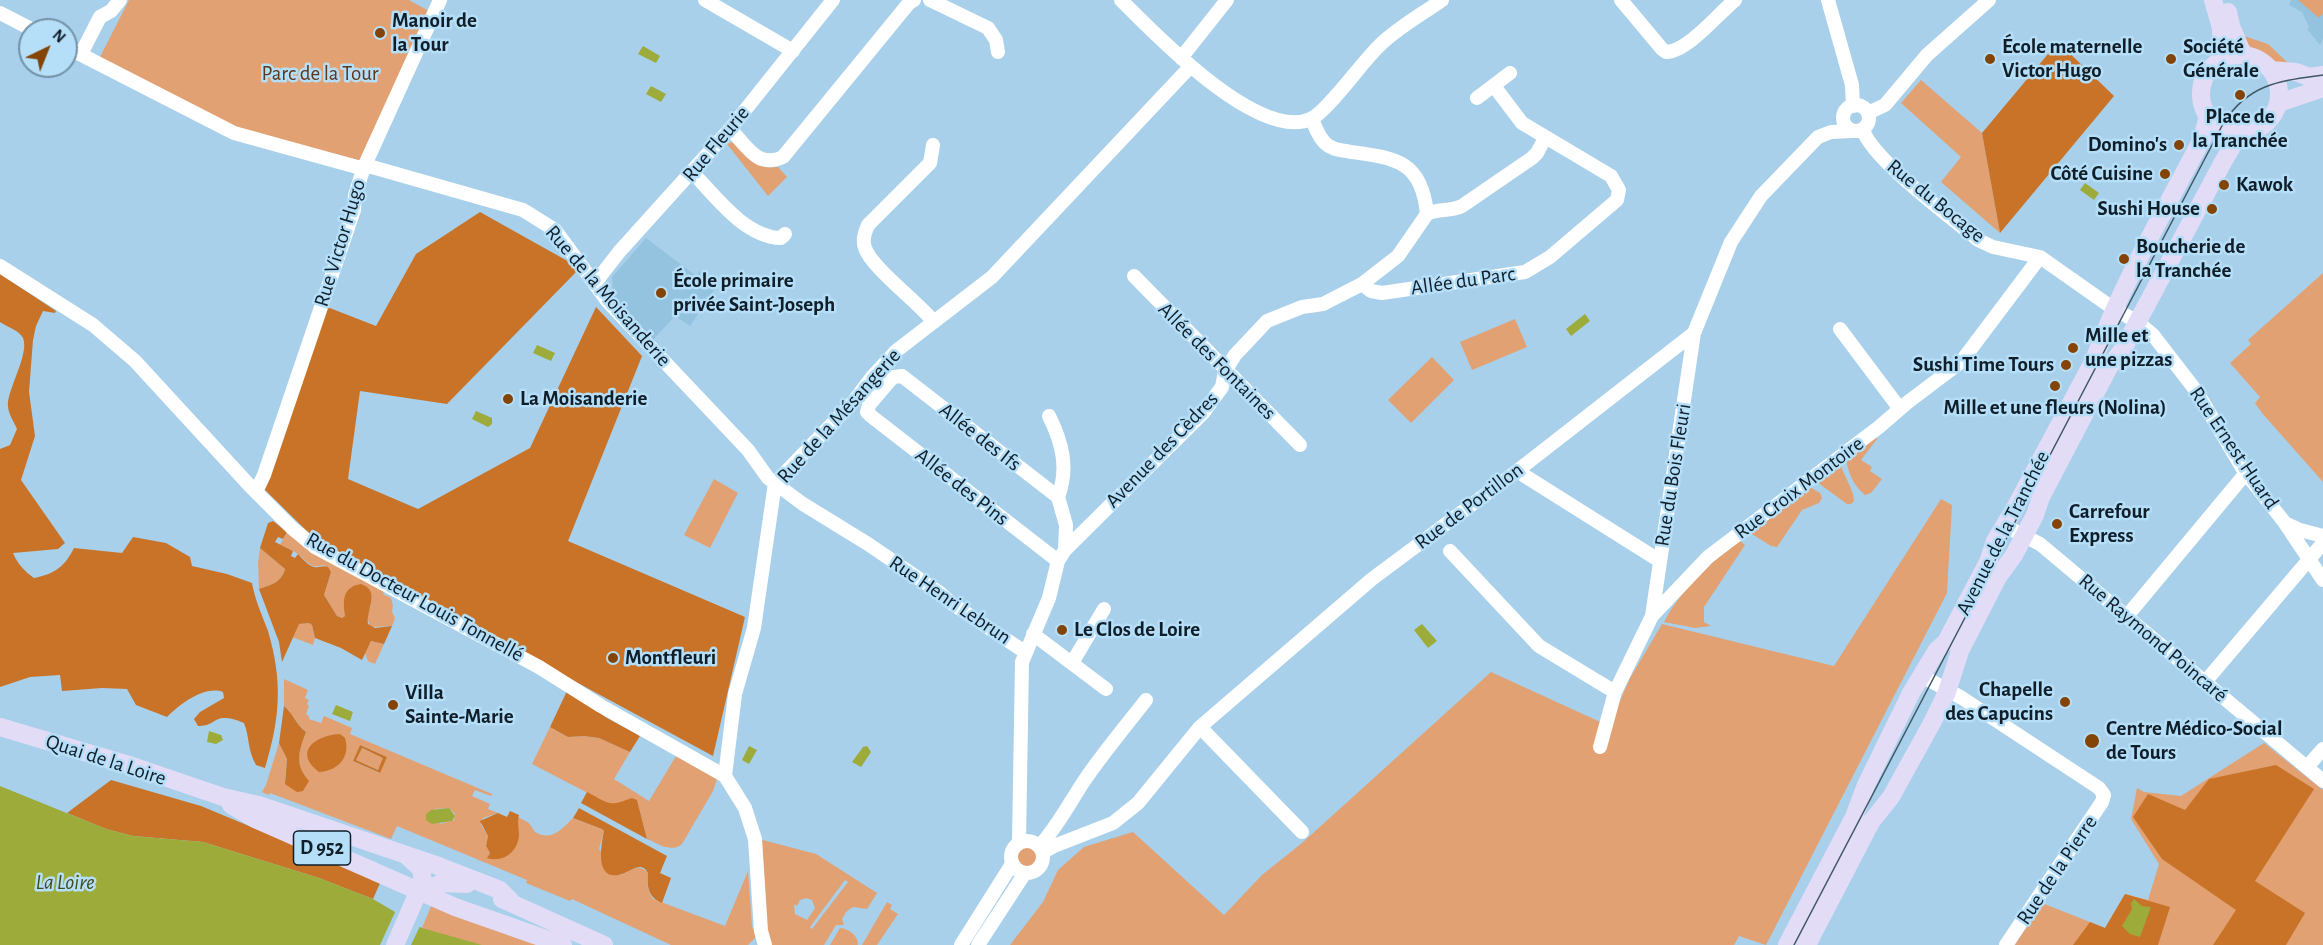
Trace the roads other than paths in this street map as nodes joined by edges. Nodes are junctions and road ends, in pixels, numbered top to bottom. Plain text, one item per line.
1 (120, 0) edge
2 (440, 0) edge
3 (705, 0) edge
4 (833, 0) edge
5 (914, 0) edge
6 (930, 0) edge
7 (1121, 0) edge
8 (1227, 0) edge
9 (1442, 0) edge
10 (1621, 0) edge
11 (1735, 0) edge
12 (1828, 0) edge
13 (1989, 0) edge
14 (2213, 0) edge
15 (2226, 0) edge
16 (0, 13) edge
17 (18, 22) edge
18 (793, 51) junction
19 (998, 52) dead end
20 (78, 53) edge
21 (81, 54) junction
22 (2243, 55) junction
23 (2221, 60) junction
24 (1185, 62) junction
25 (2271, 70) junction
26 (1510, 73) dead end
27 (2323, 75) edge
28 (1494, 86) junction
29 (2323, 88) edge
30 (1477, 98) dead end
31 (2279, 103) junction
32 (1853, 105) junction
33 (1868, 113) junction
34 (2208, 116) junction
35 (1312, 118) junction
36 (730, 129) junction
37 (1857, 131) junction
38 (2242, 134) junction
39 (1545, 138) junction
40 (933, 145) dead end
41 (364, 167) junction
42 (693, 172) junction
43 (1427, 214) junction
44 (785, 234) dead end
45 (2040, 257) junction
46 (0, 266) edge
47 (1134, 276) dead end
48 (595, 283) junction
49 (1362, 284) junction
50 (2114, 309) junction
51 (934, 322) junction
52 (2138, 322) junction
53 (1840, 329) dead end
54 (1694, 333) junction
55 (1225, 371) junction
56 (1900, 409) junction
57 (867, 412) joint
58 (1049, 416) dead end
59 (1300, 446) dead end
60 (1517, 471) junction
61 (2246, 473) junction
62 (775, 483) junction
63 (256, 492) junction
64 (1058, 496) junction
65 (2285, 523) junction
66 (2005, 526) junction
67 (2024, 536) junction
68 (2323, 536) edge
69 (2323, 543) edge
70 (1450, 551) dead end
71 (1062, 556) junction
72 (2309, 560) junction
73 (1660, 561) junction
74 (2323, 580) edge
75 (1104, 609) dead end
76 (1652, 616) junction
77 (2127, 616) junction
78 (1033, 634) junction
79 (1025, 652) junction
80 (1072, 663) junction
81 (1922, 676) junction
82 (2205, 682) junction
83 (1106, 689) dead end
84 (1615, 692) junction
85 (1947, 692) junction
86 (1146, 700) dead end
87 (0, 727) edge
88 (1200, 727) junction
89 (1600, 747) dead end
90 (2323, 749) edge
91 (2307, 767) junction
92 (725, 776) junction
93 (2323, 781) edge
94 (211, 793) junction
95 (1302, 832) dead end
96 (1019, 842) junction
97 (1041, 850) junction
98 (1012, 864) junction
99 (1024, 873) junction
100 (422, 882) junction
101 (511, 901) junction
102 (395, 945) edge
103 (563, 945) edge
104 (604, 945) edge
105 (765, 945) edge
106 (961, 945) edge
107 (978, 945) edge
108 (1788, 945) edge
109 (1807, 945) edge
110 (2006, 945) edge

1 - 21 street
2 - 41 street, Rue Victor Hugo
3 - 18 street
4 - 18 street, Rue Fleurie
5 - 36 street
6 - 19 street
7 - 24 street
8 - 24 street, Rue de la Mésangerie
9 - 35 street
10 - 11 street
12 - 32 street
13 - 33 street
14 - 23 main road
15 - 22 main road
16 - 17 street
18 - 36 street, Rue Fleurie
20 - 21 street, Rue de la Moisanderie
21 - 41 street, Rue de la Moisanderie
22 - 23 main road
22 - 25 main road
23 - 34 main road
24 - 35 street
24 - 51 street, Rue de la Mésangerie
25 - 27 main road
25 - 31 main road
26 - 28 street
28 - 30 street
28 - 39 street, Allée du Parc
29 - 31 main road
31 - 38 main road
32 - 33 street
32 - 37 street
33 - 37 street
34 - 38 main road
34 - 50 main road, Avenue de la Tranchée
35 - 43 street
36 - 42 street, Rue Fleurie
37 - 45 street, Rue du Bocage
37 - 54 street, Rue de Portillon
38 - 52 main road, Avenue de la Tranchée
39 - 43 street
39 - 49 street, Allée du Parc
40 - 51 street
41 - 48 street, Rue de la Moisanderie
41 - 63 street, Rue Victor Hugo
42 - 44 street
42 - 48 street, Rue Fleurie
43 - 49 street, Avenue des Cèdres
45 - 50 street, Rue du Bocage
45 - 56 street, Rue Croix Montoire
46 - 63 street, Rue du Docteur Louis Tonnellé
47 - 55 street, Allée des Fontaines
48 - 62 street, Rue de la Moisanderie
49 - 55 street, Avenue des Cèdres
50 - 52 street, Rue Ernest Huard
50 - 66 main road, Avenue de la Tranchée
51 - 62 street, Rue de la Mésangerie
52 - 61 street, Rue Ernest Huard
52 - 67 main road, Avenue de la Tranchée
53 - 56 street
54 - 60 street, Rue de Portillon
54 - 73 street, Rue du Bois Fleuri
55 - 59 street, Allée des Fontaines
55 - 71 street, Avenue des Cèdres
56 - 76 street, Rue Croix Montoire
57 - 64 street, Allée des Ifs
57 - 71 street, Allée des Pins
58 - 64 street
60 - 73 street
60 - 88 street, Rue de Portillon
61 - 65 street, Rue Ernest Huard
61 - 77 street
62 - 79 street, Rue Henri Lebrun
62 - 92 street, Rue de la Mésangerie
63 - 92 street, Rue du Docteur Louis Tonnellé
64 - 71 street
65 - 68 street
65 - 72 street, Rue Ernest Huard
66 - 67 street, Rue Raymond Poincaré
66 - 81 main road, Avenue de la Tranchée
67 - 77 street, Rue Raymond Poincaré
67 - 85 main road, Avenue de la Tranchée
69 - 72 street
70 - 84 street
71 - 78 street
72 - 74 street, Rue Ernest Huard
72 - 82 street
73 - 76 street, Rue du Bois Fleuri
75 - 80 street
76 - 84 street, Rue Croix Montoire
77 - 82 street, Rue Raymond Poincaré
78 - 79 street
78 - 80 street
79 - 96 street, Rue Henri Lebrun
80 - 83 street
81 - 85 street, Rue de la Pierre
81 - 108 main road, Avenue de la Tranchée
82 - 91 street, Rue Raymond Poincaré
84 - 89 street, Rue Croix Montoire
85 - 109 main road, Avenue de la Tranchée
85 - 110 street, Rue de la Pierre
86 - 97 street
87 - 94 main road, Quai de la Loire
88 - 95 street
88 - 97 street, Rue de Portillon
90 - 91 street
91 - 93 street, Rue Raymond Poincaré
92 - 105 street, Rue du Docteur Louis Tonnellé
94 - 100 main road, Quai de la Loire
94 - 100 main road, Quai de la Loire / D 952
96 - 97 street
96 - 98 street
97 - 99 street
98 - 99 street
98 - 106 street
99 - 107 street
100 - 101 main road
100 - 101 main road, Quai de la Loire
100 - 102 main road
100 - 103 main road
101 - 104 main road

